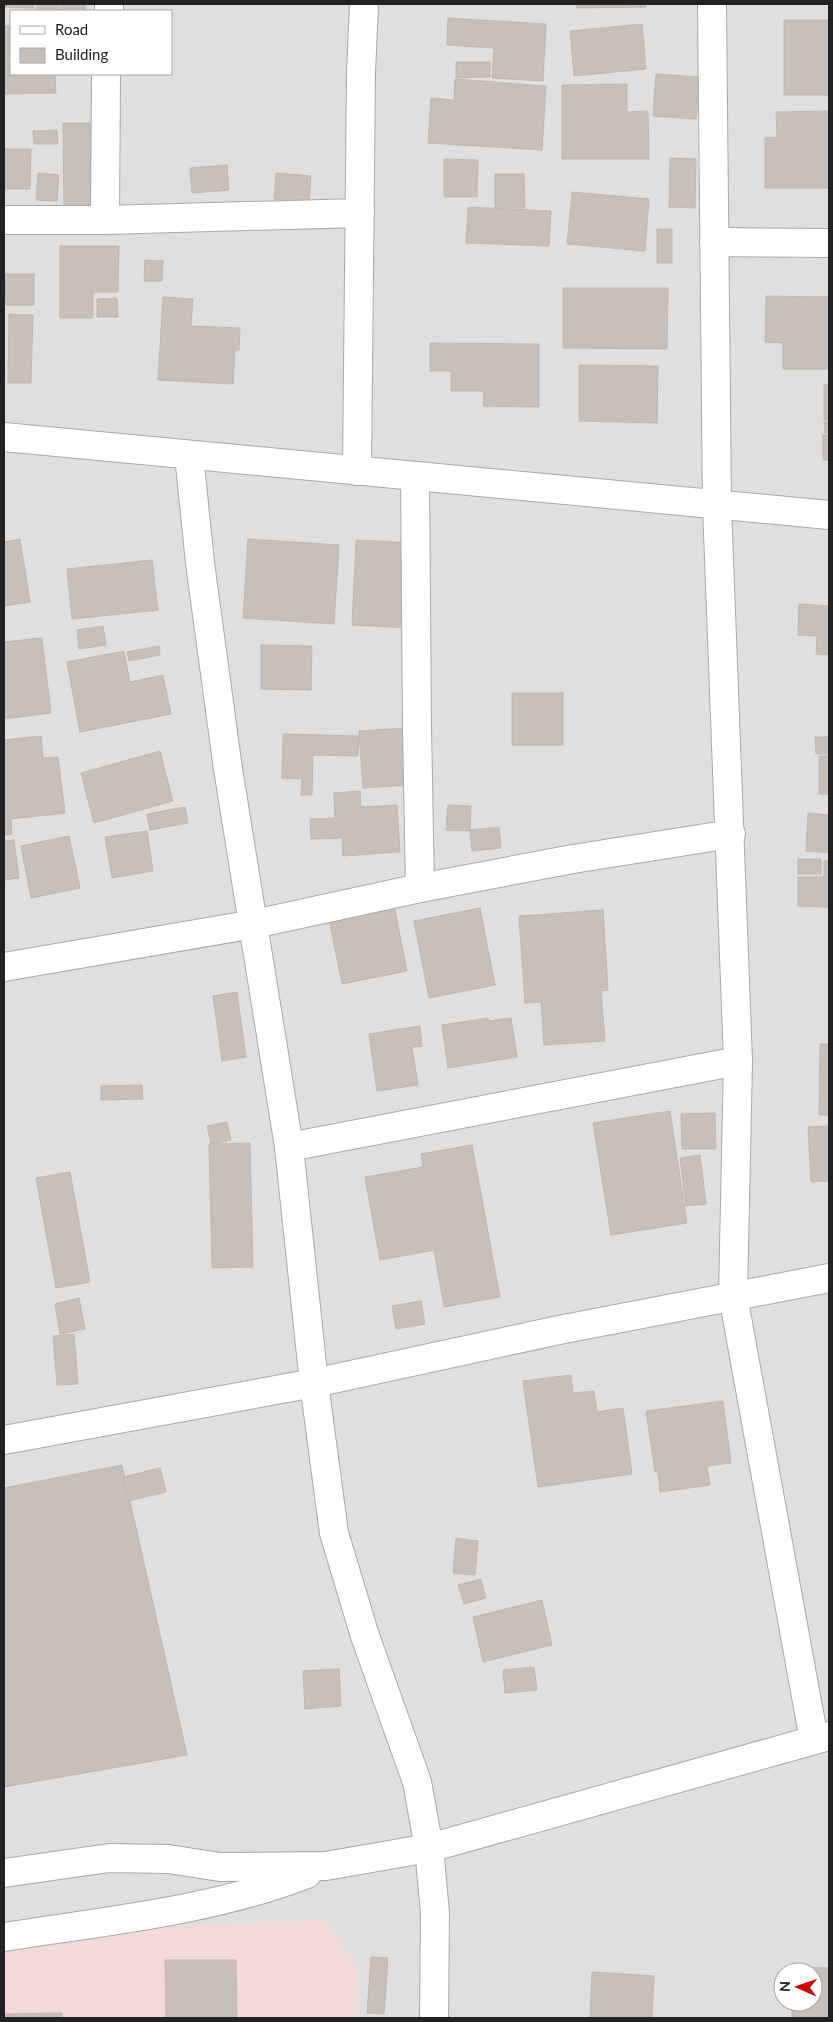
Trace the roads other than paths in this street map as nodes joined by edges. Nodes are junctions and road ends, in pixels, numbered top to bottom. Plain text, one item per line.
1 (364, 4) edge
2 (712, 4) edge
3 (106, 75) edge
4 (360, 213) junction
5 (4, 220) edge
6 (105, 220) junction
7 (714, 242) junction
8 (829, 243) edge
9 (4, 437) edge
10 (188, 455) junction
11 (356, 471) junction
12 (415, 476) junction
13 (717, 506) junction
14 (829, 515) edge
15 (731, 834) junction
16 (420, 888) junction
17 (254, 924) junction
18 (4, 967) edge
19 (738, 1061) junction
20 (289, 1147) junction
21 (829, 1278) edge
22 (733, 1296) junction
23 (314, 1383) junction
24 (4, 1440) edge
25 (822, 1738) edge
26 (429, 1848) junction
27 (326, 1866) junction
28 (4, 1873) edge
29 (4, 1937) edge
30 (434, 2018) edge

1 - 4 street
2 - 7 street
3 - 6 street
4 - 6 street
4 - 11 street
5 - 6 street
7 - 8 street
7 - 13 street
9 - 10 street
10 - 11 street
10 - 17 street
11 - 12 street
12 - 13 street
12 - 16 street
13 - 14 street
13 - 15 street
15 - 16 street
15 - 19 street
16 - 17 street
17 - 18 street
17 - 20 street
19 - 20 street
19 - 22 street
20 - 23 street
21 - 22 street
22 - 23 street
22 - 25 street
23 - 24 street
23 - 26 street
25 - 26 street
26 - 27 street
26 - 30 street
27 - 28 street
27 - 29 street

